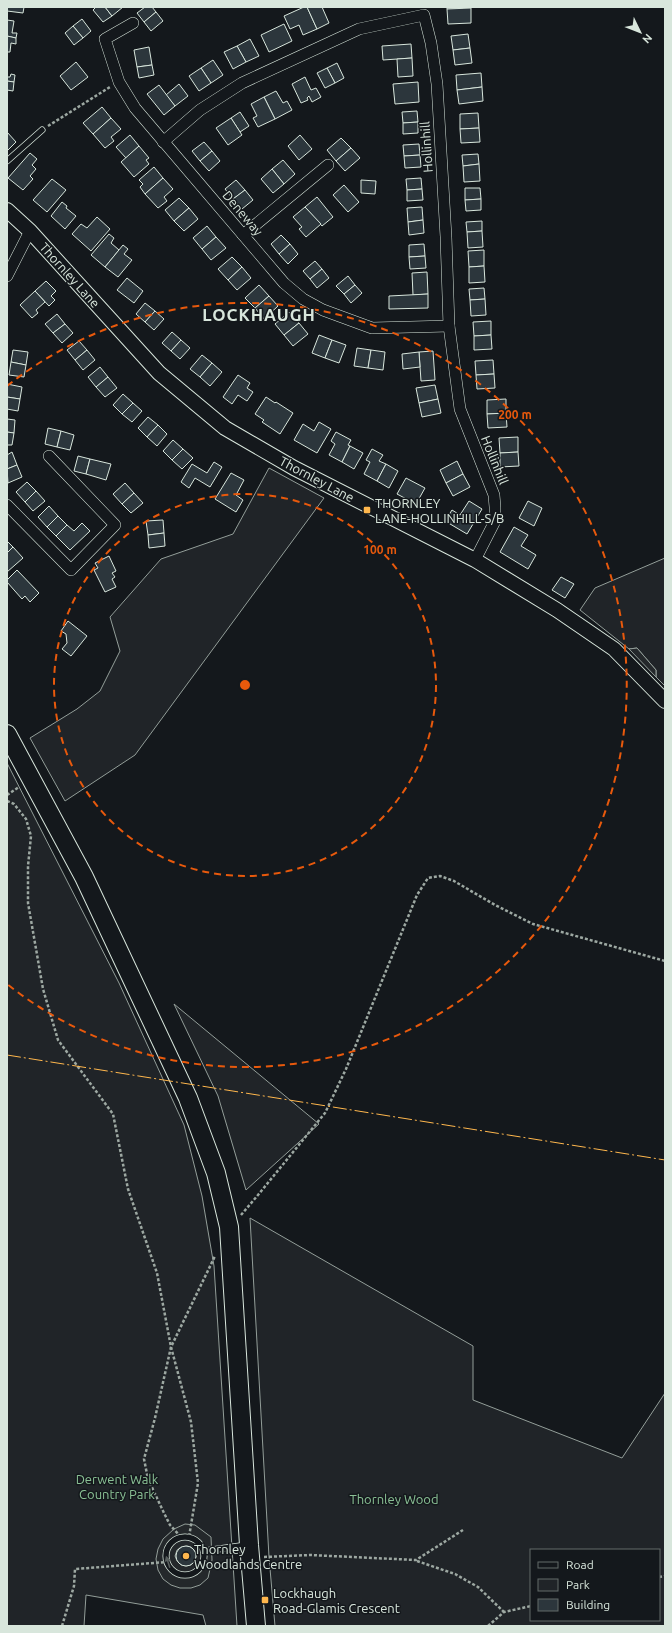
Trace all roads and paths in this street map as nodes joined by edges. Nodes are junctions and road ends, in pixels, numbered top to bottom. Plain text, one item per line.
1 (424, 11) edge
2 (133, 23) dead end
3 (119, 82) junction
4 (42, 130) joint
5 (163, 142) junction
6 (7, 162) edge
7 (328, 165) dead end
8 (7, 210) edge
9 (30, 231) junction
10 (243, 235) junction
11 (7, 276) edge
12 (449, 326) junction
13 (49, 456) dead end
14 (7, 505) edge
15 (475, 560) junction
16 (665, 701) edge
17 (7, 734) edge
18 (7, 801) edge
19 (665, 961) edge
20 (229, 1228) junction
21 (215, 1256) dead end
22 (172, 1347) junction
23 (463, 1530) dead end
24 (181, 1537) junction
25 (189, 1537) junction
26 (249, 1545) junction
27 (204, 1551) junction
28 (269, 1557) dead end
29 (416, 1560) junction
30 (166, 1562) junction
31 (530, 1606) edge
32 (504, 1612) junction
33 (62, 1626) edge
34 (256, 1626) edge
35 (488, 1626) edge

1 - 5 street, Hollinhill
1 - 12 street, Hollinhill
2 - 3 street, Deneway
3 - 4 path
3 - 5 street, Deneway
4 - 6 lane
5 - 10 street, Deneway
7 - 10 street
8 - 9 street, Thornley Lane
9 - 11 street
9 - 15 street, Thornley Lane
10 - 12 street, Deneway
12 - 15 street, Hollinhill
13 - 14 street
15 - 16 street, Thornley Lane
17 - 20 main road
18 - 22 path
19 - 20 path
20 - 26 main road
21 - 22 path
22 - 24 path
22 - 25 path
23 - 29 path
24 - 25 lane
24 - 30 lane
25 - 27 lane
26 - 27 lane
26 - 34 main road
27 -> 30 lane
28 - 29 path
29 - 32 path
30 - 33 path
31 - 32 path
32 - 35 path

